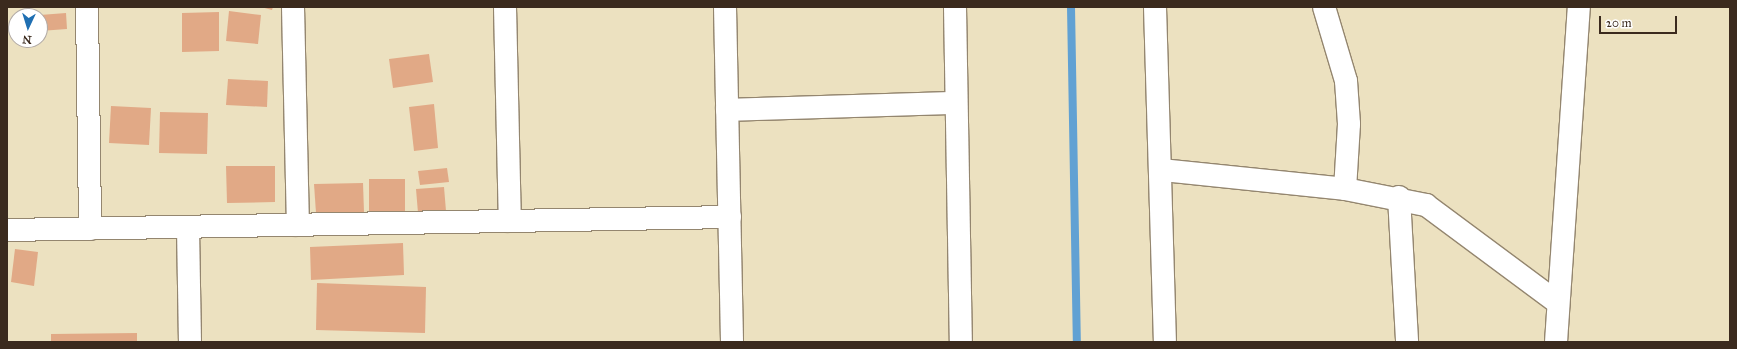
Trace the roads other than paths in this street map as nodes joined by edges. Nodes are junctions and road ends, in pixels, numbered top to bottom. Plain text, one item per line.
1 (87, 7) edge
2 (293, 7) edge
3 (505, 7) edge
4 (725, 7) edge
5 (955, 7) edge
6 (1155, 7) edge
7 (1324, 7) edge
8 (1578, 7) edge
9 (956, 103) junction
10 (727, 110) junction
11 (1162, 170) junction
12 (1345, 189) junction
13 (1399, 197) junction
14 (730, 217) junction
15 (510, 221) junction
16 (298, 225) junction
17 (188, 228) junction
18 (90, 229) junction
19 (7, 230) edge
20 (1558, 303) junction
21 (190, 342) edge
22 (732, 342) edge
23 (961, 342) edge
24 (1165, 342) edge
25 (1407, 342) edge
26 (1556, 342) edge

1 - 18 street
2 - 16 street
3 - 15 street
4 - 10 street
5 - 9 street
6 - 11 street
7 - 12 street
8 - 20 street
9 - 10 street
9 - 23 street
10 - 14 street
11 - 12 street
11 - 24 street
12 - 13 street
13 - 20 street
13 - 25 street
14 - 15 street
14 - 22 street
15 - 16 street
16 - 17 street
17 - 18 street
17 - 21 street
18 - 19 street
20 - 26 street

